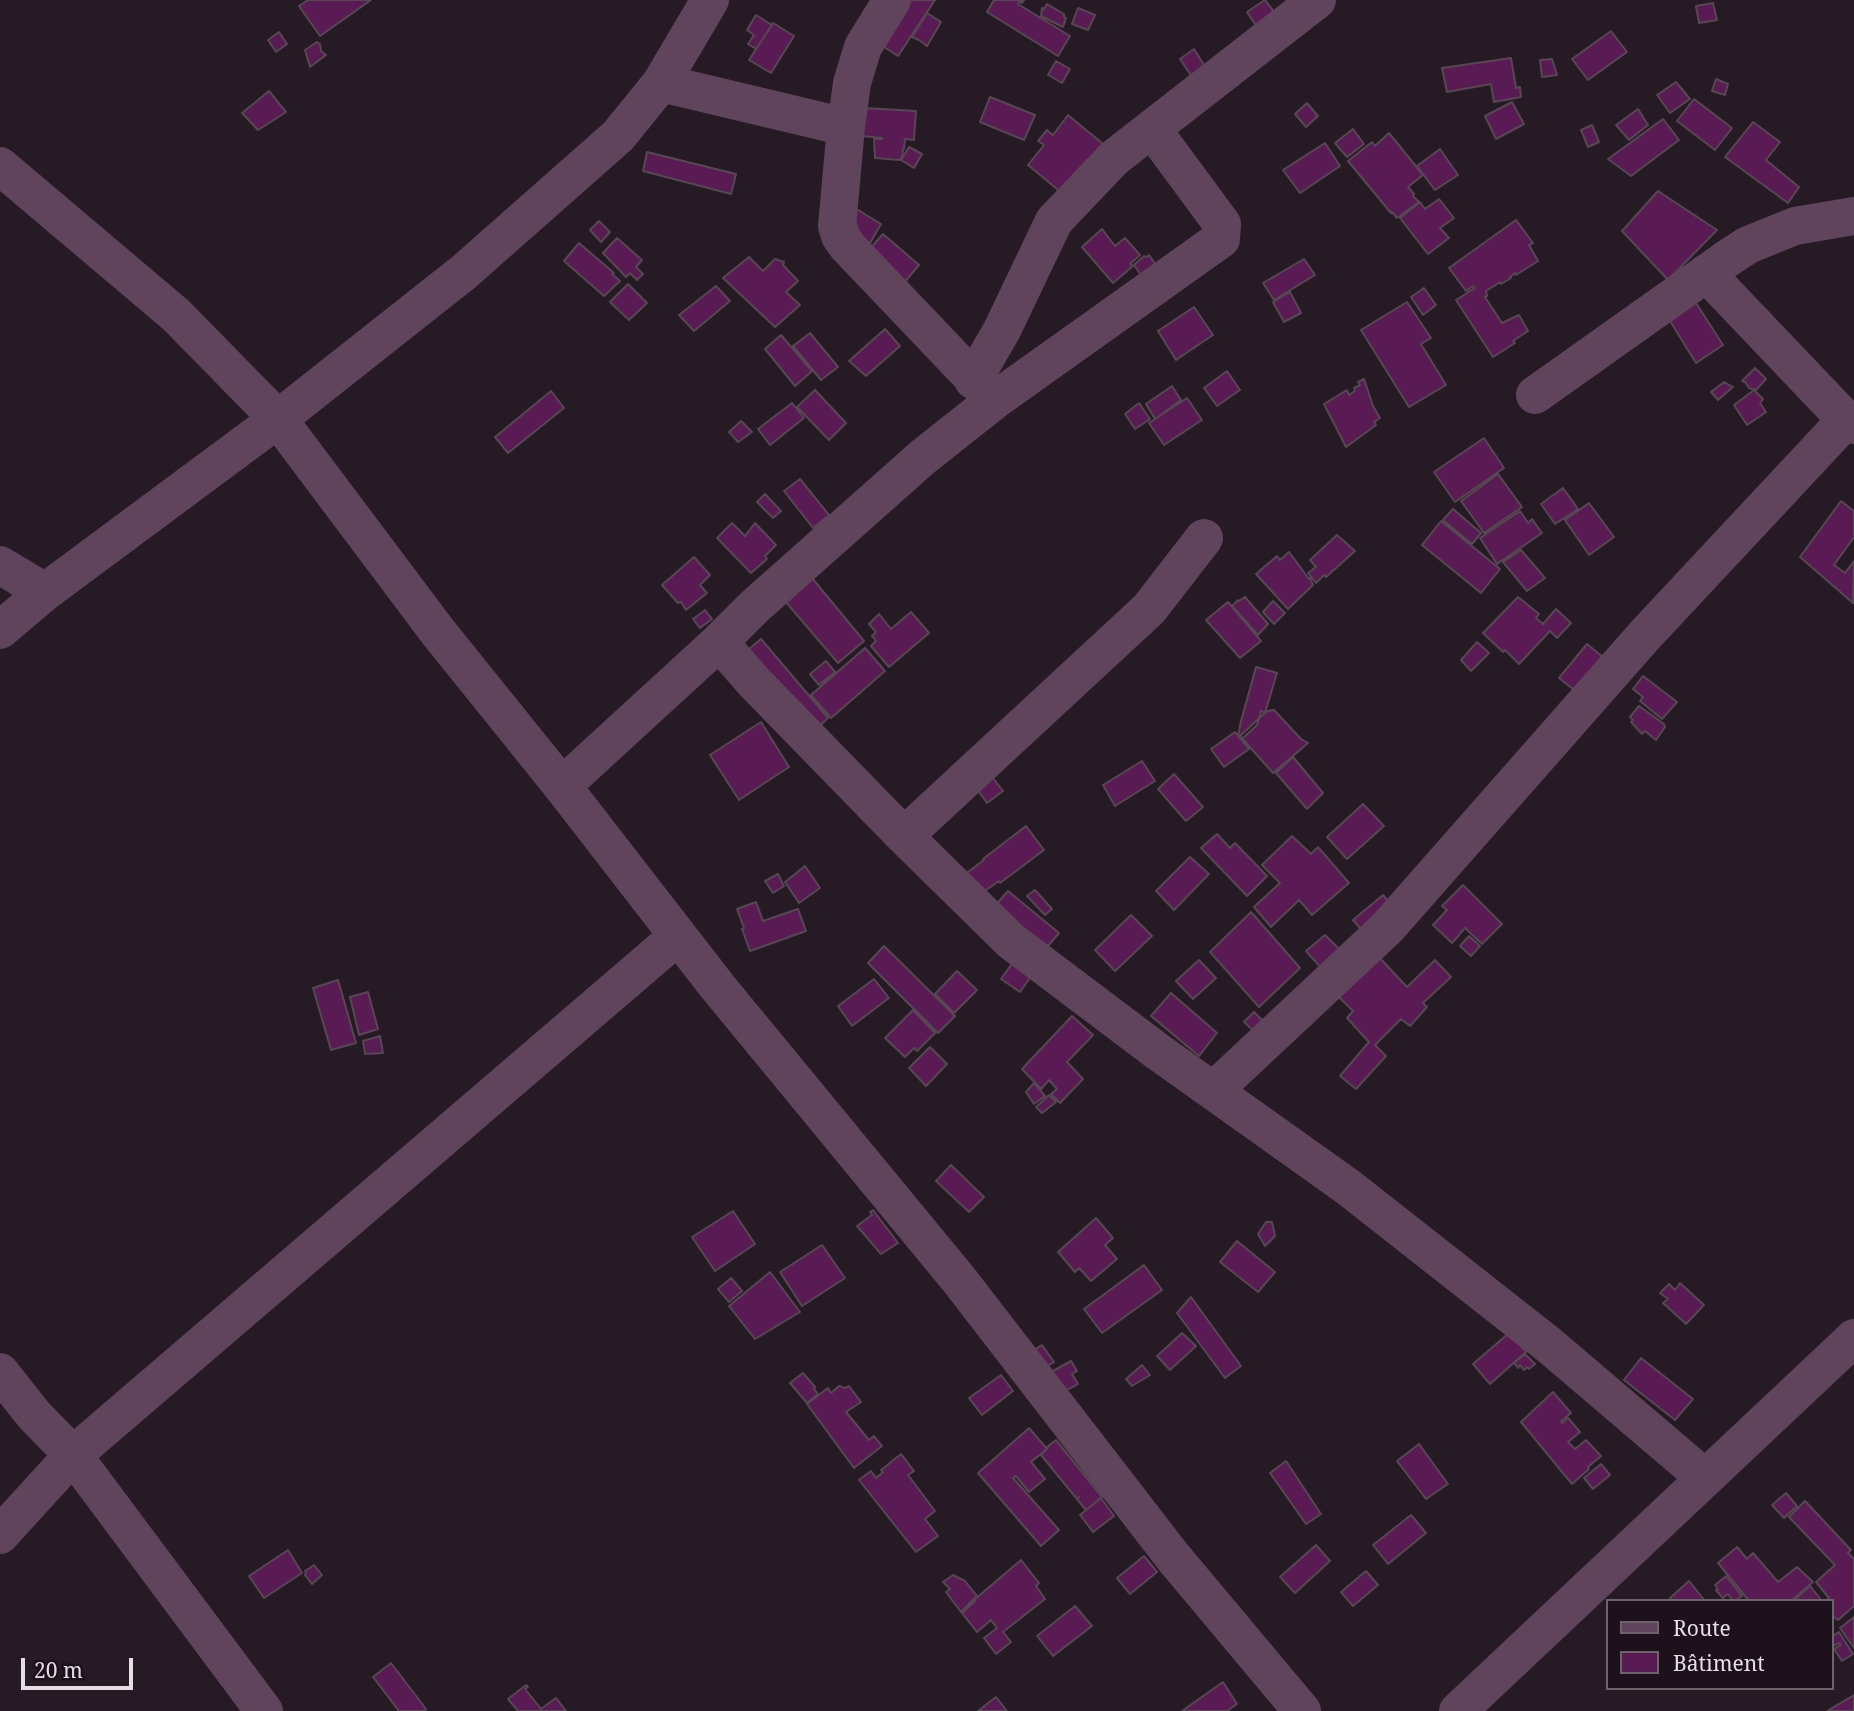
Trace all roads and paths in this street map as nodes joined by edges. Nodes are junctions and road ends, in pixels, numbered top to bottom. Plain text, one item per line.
1 (710, 0) edge
2 (892, 0) edge
3 (1317, 0) edge
4 (661, 83) junction
5 (846, 127) junction
6 (1152, 129) junction
7 (0, 166) edge
8 (1854, 216) edge
9 (1706, 273) junction
10 (984, 390) junction
11 (1535, 395) dead end
12 (278, 419) junction
13 (1850, 423) edge
14 (1204, 538) dead end
15 (0, 565) edge
16 (45, 592) junction
17 (0, 630) edge
18 (719, 642) junction
19 (562, 786) junction
20 (904, 836) junction
21 (678, 936) junction
22 (1213, 1091) junction
23 (1854, 1338) edge
24 (0, 1371) edge
25 (74, 1455) junction
26 (1705, 1478) junction
27 (0, 1535) edge
28 (264, 1711) edge
29 (1302, 1711) edge
30 (1458, 1711) edge

1 - 4 street
2 - 5 street
3 - 6 street
4 - 5 street
4 - 12 street
5 - 10 street
6 - 10 street
6 - 10 street
7 - 12 street
8 - 9 street
9 - 11 street
9 - 13 street
10 - 18 street
12 - 16 street
12 - 19 street
13 - 22 street
14 - 20 street
15 - 16 street
16 - 17 street
18 - 19 street
18 - 20 street
19 - 21 street
20 - 22 street
21 - 25 street
21 - 29 street
22 - 26 street
23 - 26 street
24 - 25 street
25 - 27 street
25 - 28 street
26 - 30 street

